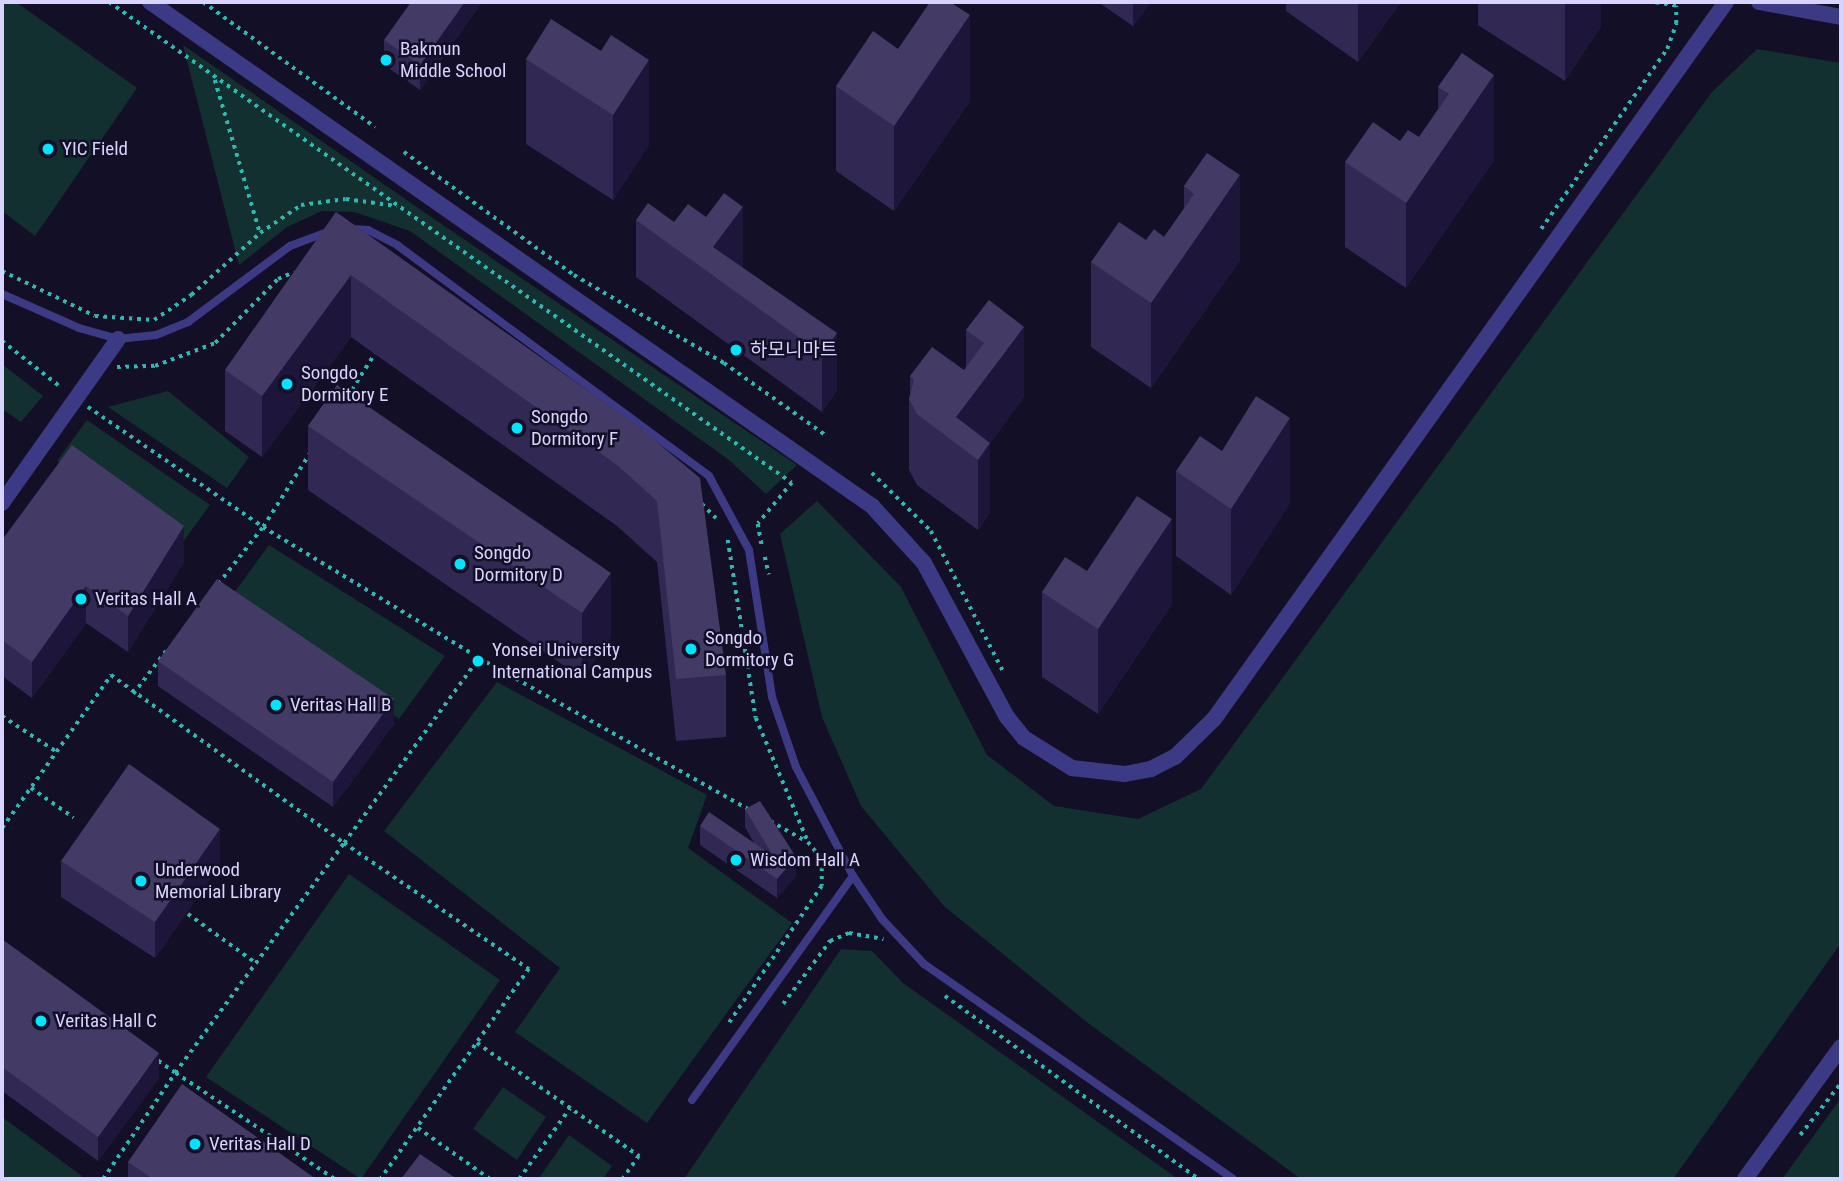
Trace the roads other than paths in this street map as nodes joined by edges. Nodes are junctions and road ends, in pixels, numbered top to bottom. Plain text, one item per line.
1 (152, 2) edge
2 (1726, 2) edge
3 (1759, 2) edge
4 (1841, 17) edge
5 (2, 294) edge
6 (118, 339) junction
7 (2, 503) edge
8 (853, 876) junction
9 (1841, 1047) edge
10 (692, 1100) dead end
11 (1233, 1179) edge
12 (1745, 1179) edge

1 - 2 street
3 - 4 street
5 - 6 lane
6 - 7 street
6 - 8 lane
8 - 10 lane
8 - 11 lane
9 - 12 street

